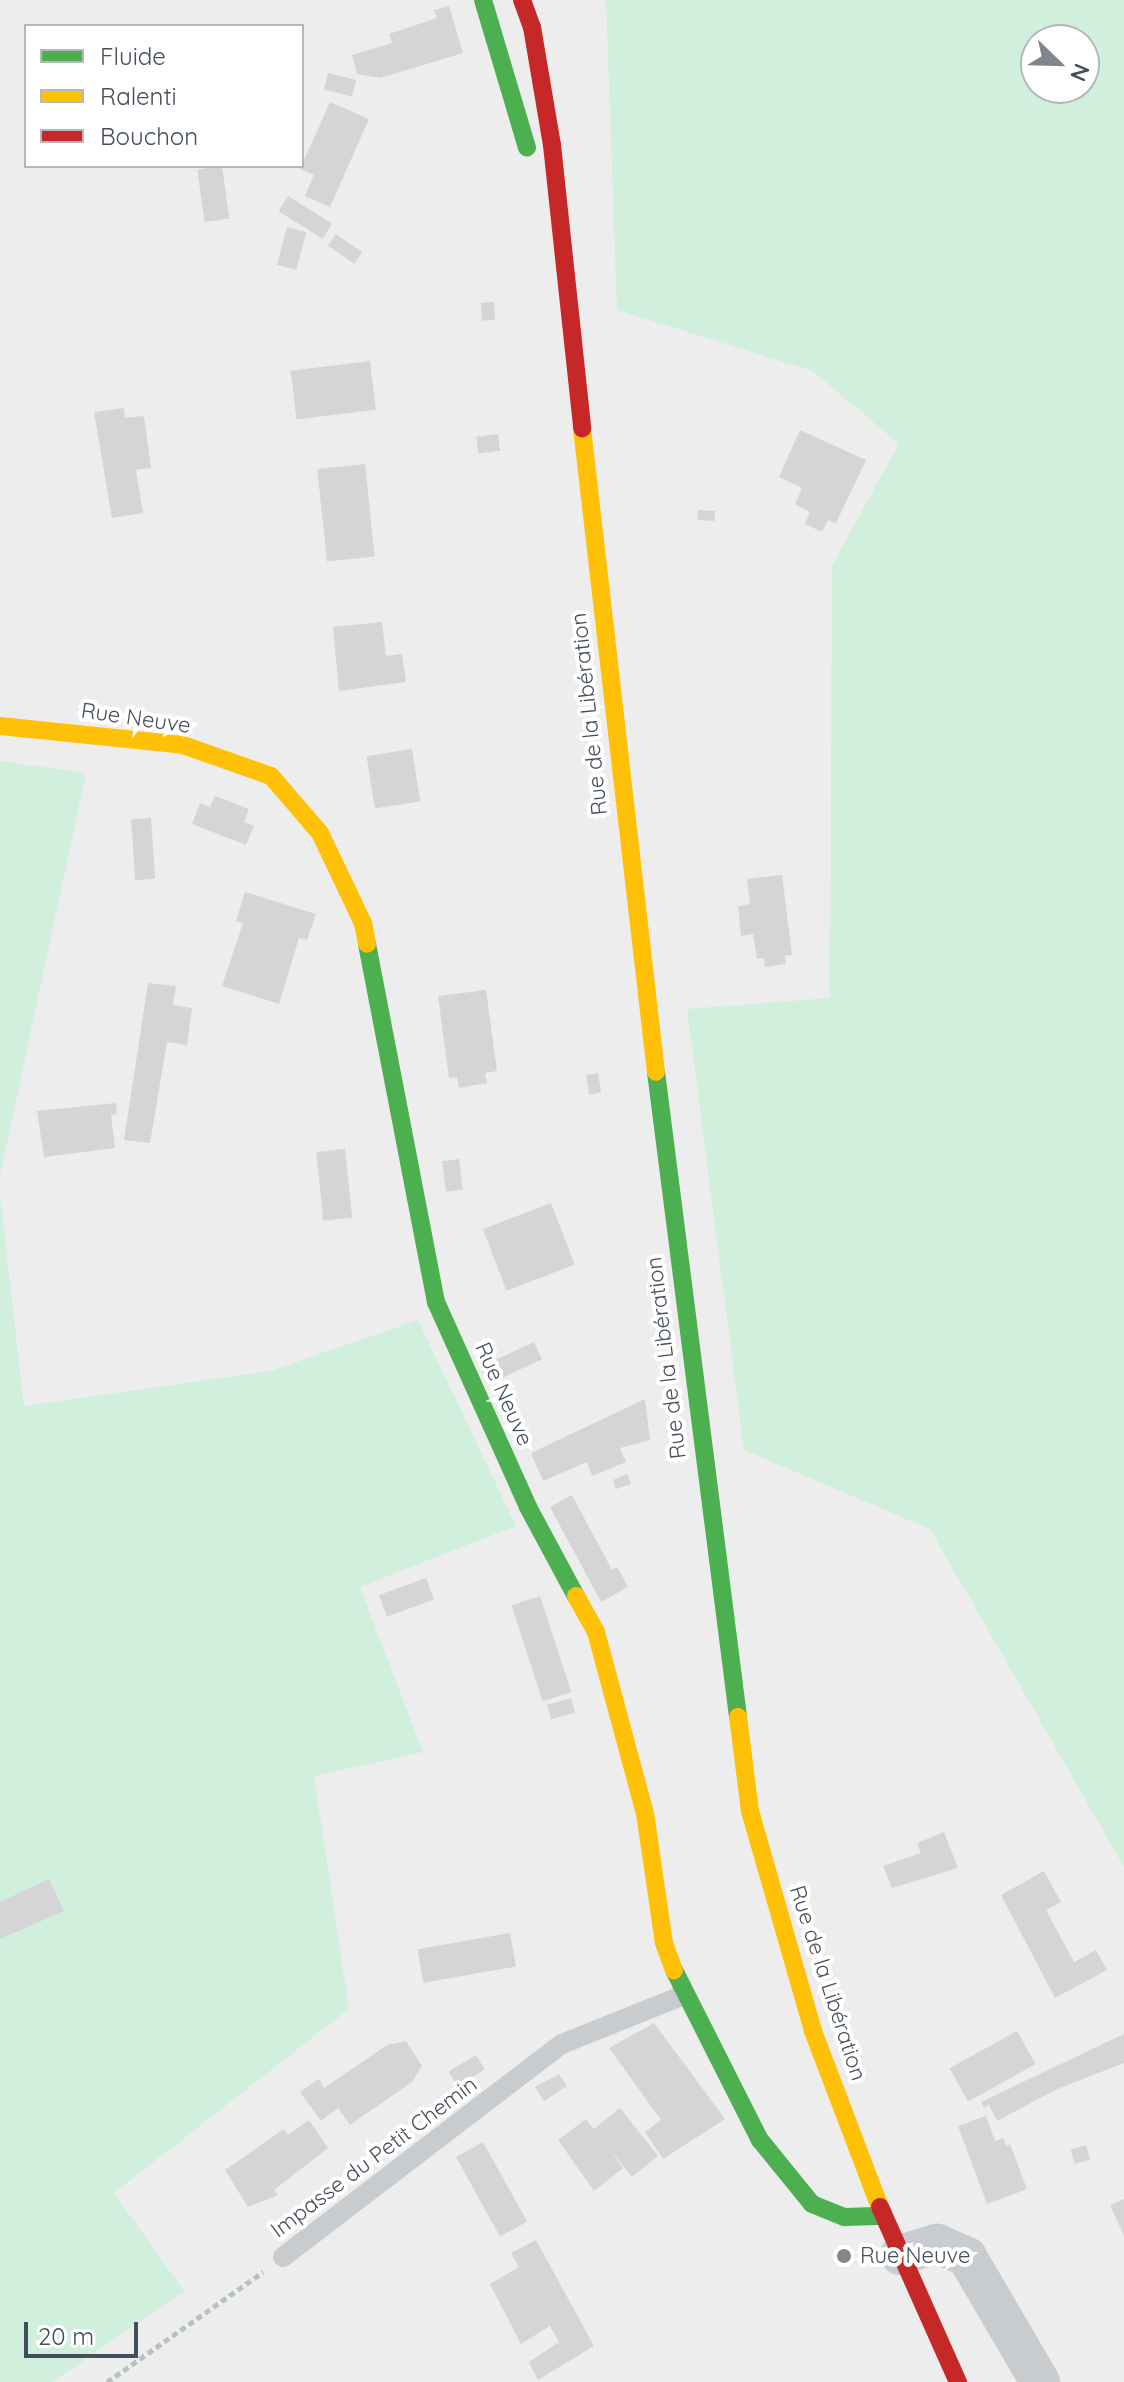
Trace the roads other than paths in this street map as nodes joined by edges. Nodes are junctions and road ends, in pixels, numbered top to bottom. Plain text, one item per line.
1 (483, 0) edge
2 (522, 0) edge
3 (568, 293) junction
4 (0, 726) edge
5 (684, 1995) junction
6 (883, 2216) junction
7 (900, 2255) junction
8 (283, 2257) road end
9 (949, 2378) edge
10 (1040, 2382) edge

1 - 3 main road, Rue de la Libération
2 - 3 main road, Rue de la Libération
3 - 6 main road, Rue de la Libération
4 - 5 main road, Rue Neuve
5 - 6 main road, Rue Neuve
5 - 8 lane, Impasse du Petit Chemin
6 - 7 main road, Rue de la Libération
7 - 9 main road, Rue de la Libération
7 - 10 street

